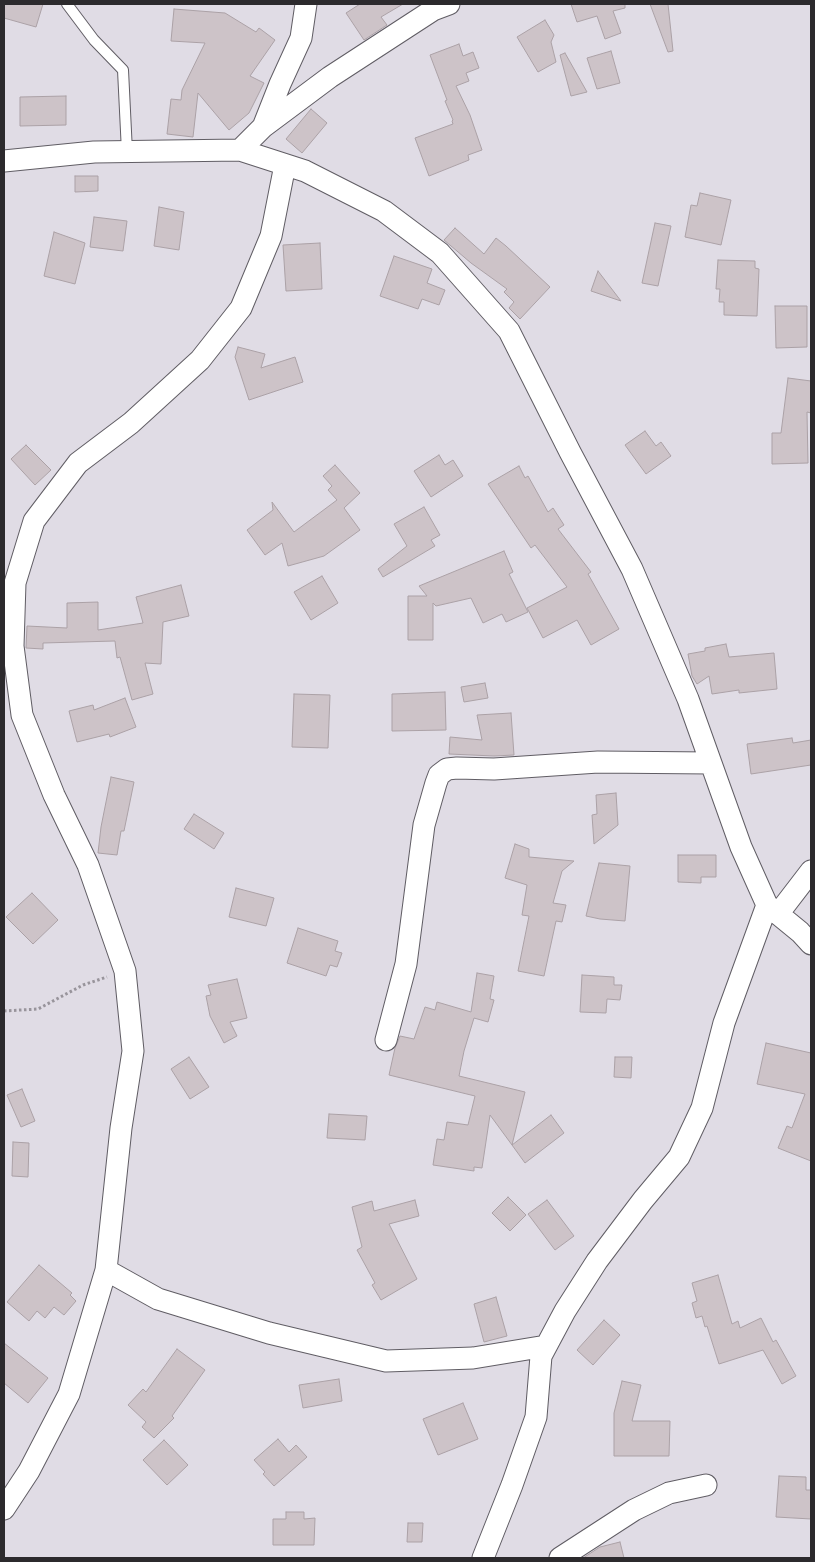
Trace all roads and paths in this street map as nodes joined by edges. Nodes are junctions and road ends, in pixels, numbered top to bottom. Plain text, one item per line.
1 (67, 4) edge
2 (306, 4) edge
3 (450, 4) edge
4 (263, 127) junction
5 (240, 150) junction
6 (127, 152) junction
7 (4, 161) edge
8 (285, 165) junction
9 (9, 617) edge
10 (711, 763) junction
11 (811, 871) edge
12 (772, 909) junction
13 (811, 944) edge
14 (124, 971) junction
15 (4, 1011) edge
16 (386, 1040) dead end
17 (106, 1270) junction
18 (546, 1346) junction
19 (706, 1485) dead end
20 (4, 1509) edge
21 (483, 1558) edge
22 (560, 1558) edge

1 - 6 lane
2 - 4 street
3 - 4 street
4 - 5 street
5 - 6 street
5 - 8 street
6 - 7 street
8 - 9 street
8 - 10 street
9 - 14 street
10 - 12 street
10 - 16 street
11 - 12 street
12 - 13 street
12 - 18 street
14 - 15 path
14 - 17 street
17 - 18 street
17 - 20 street
18 - 21 street
19 - 22 street

